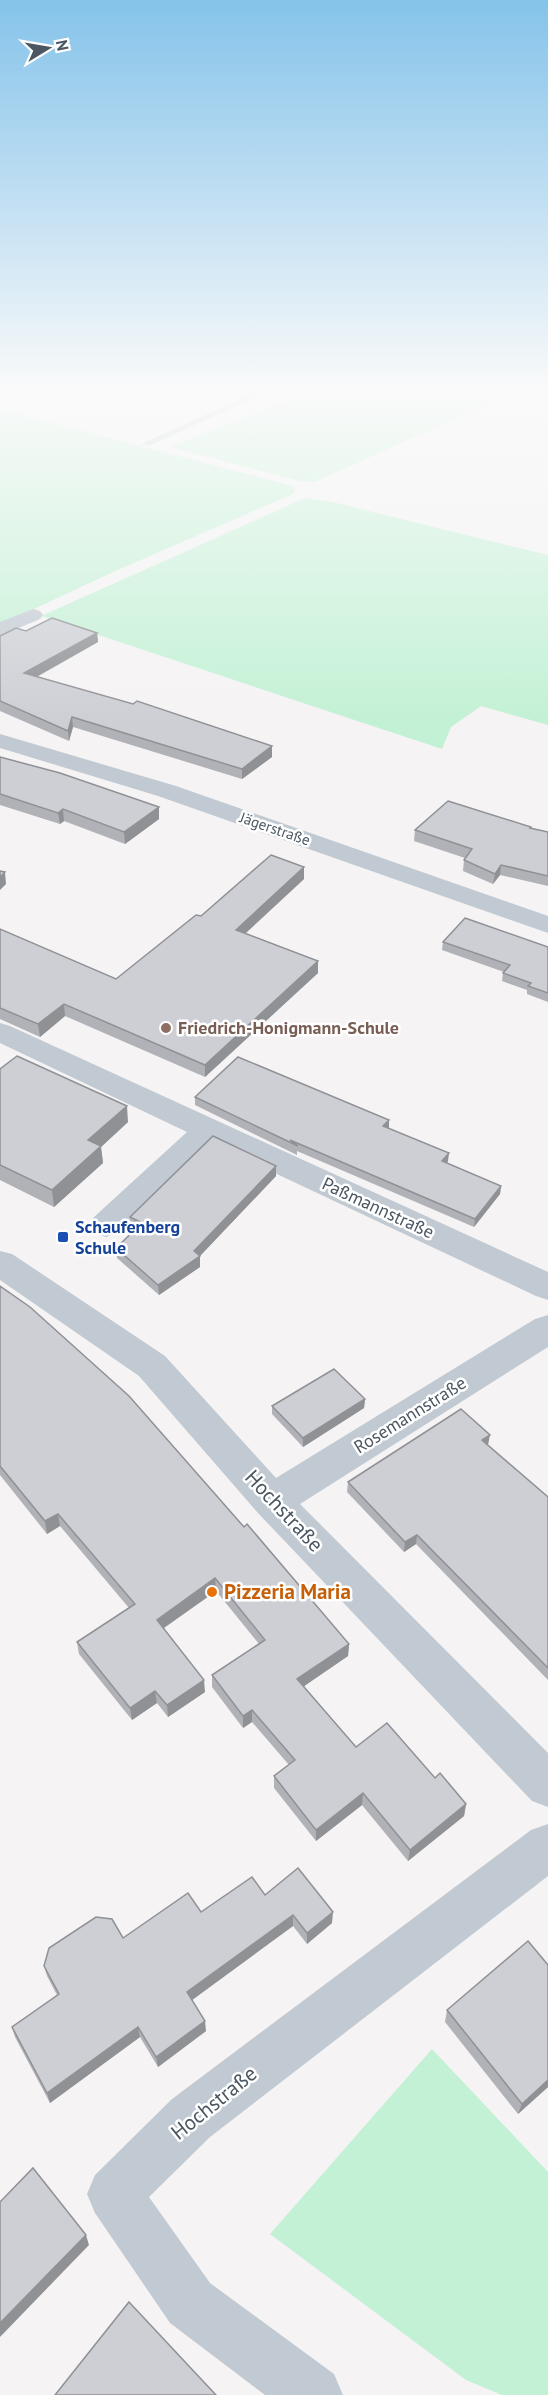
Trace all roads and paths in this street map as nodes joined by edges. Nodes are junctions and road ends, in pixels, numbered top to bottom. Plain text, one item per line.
1 (33, 615) dead end
2 (0, 630) edge
3 (0, 741) edge
4 (548, 925) edge
5 (0, 1032) edge
6 (209, 1129) junction
7 (106, 1225) dead end
8 (0, 1263) edge
9 (548, 1287) edge
10 (548, 1329) edge
11 (272, 1501) junction
12 (548, 1785) edge
13 (548, 1847) edge
14 (313, 2395) edge

1 - 2 street
3 - 4 street, Jägerstraße
5 - 6 street, Paßmannstraße
6 - 7 street
6 - 9 street, Paßmannstraße
8 - 11 street, Hochstraße
10 - 11 street, Rosemannstraße
11 - 12 street, Hochstraße
13 - 14 street, Hochstraße

